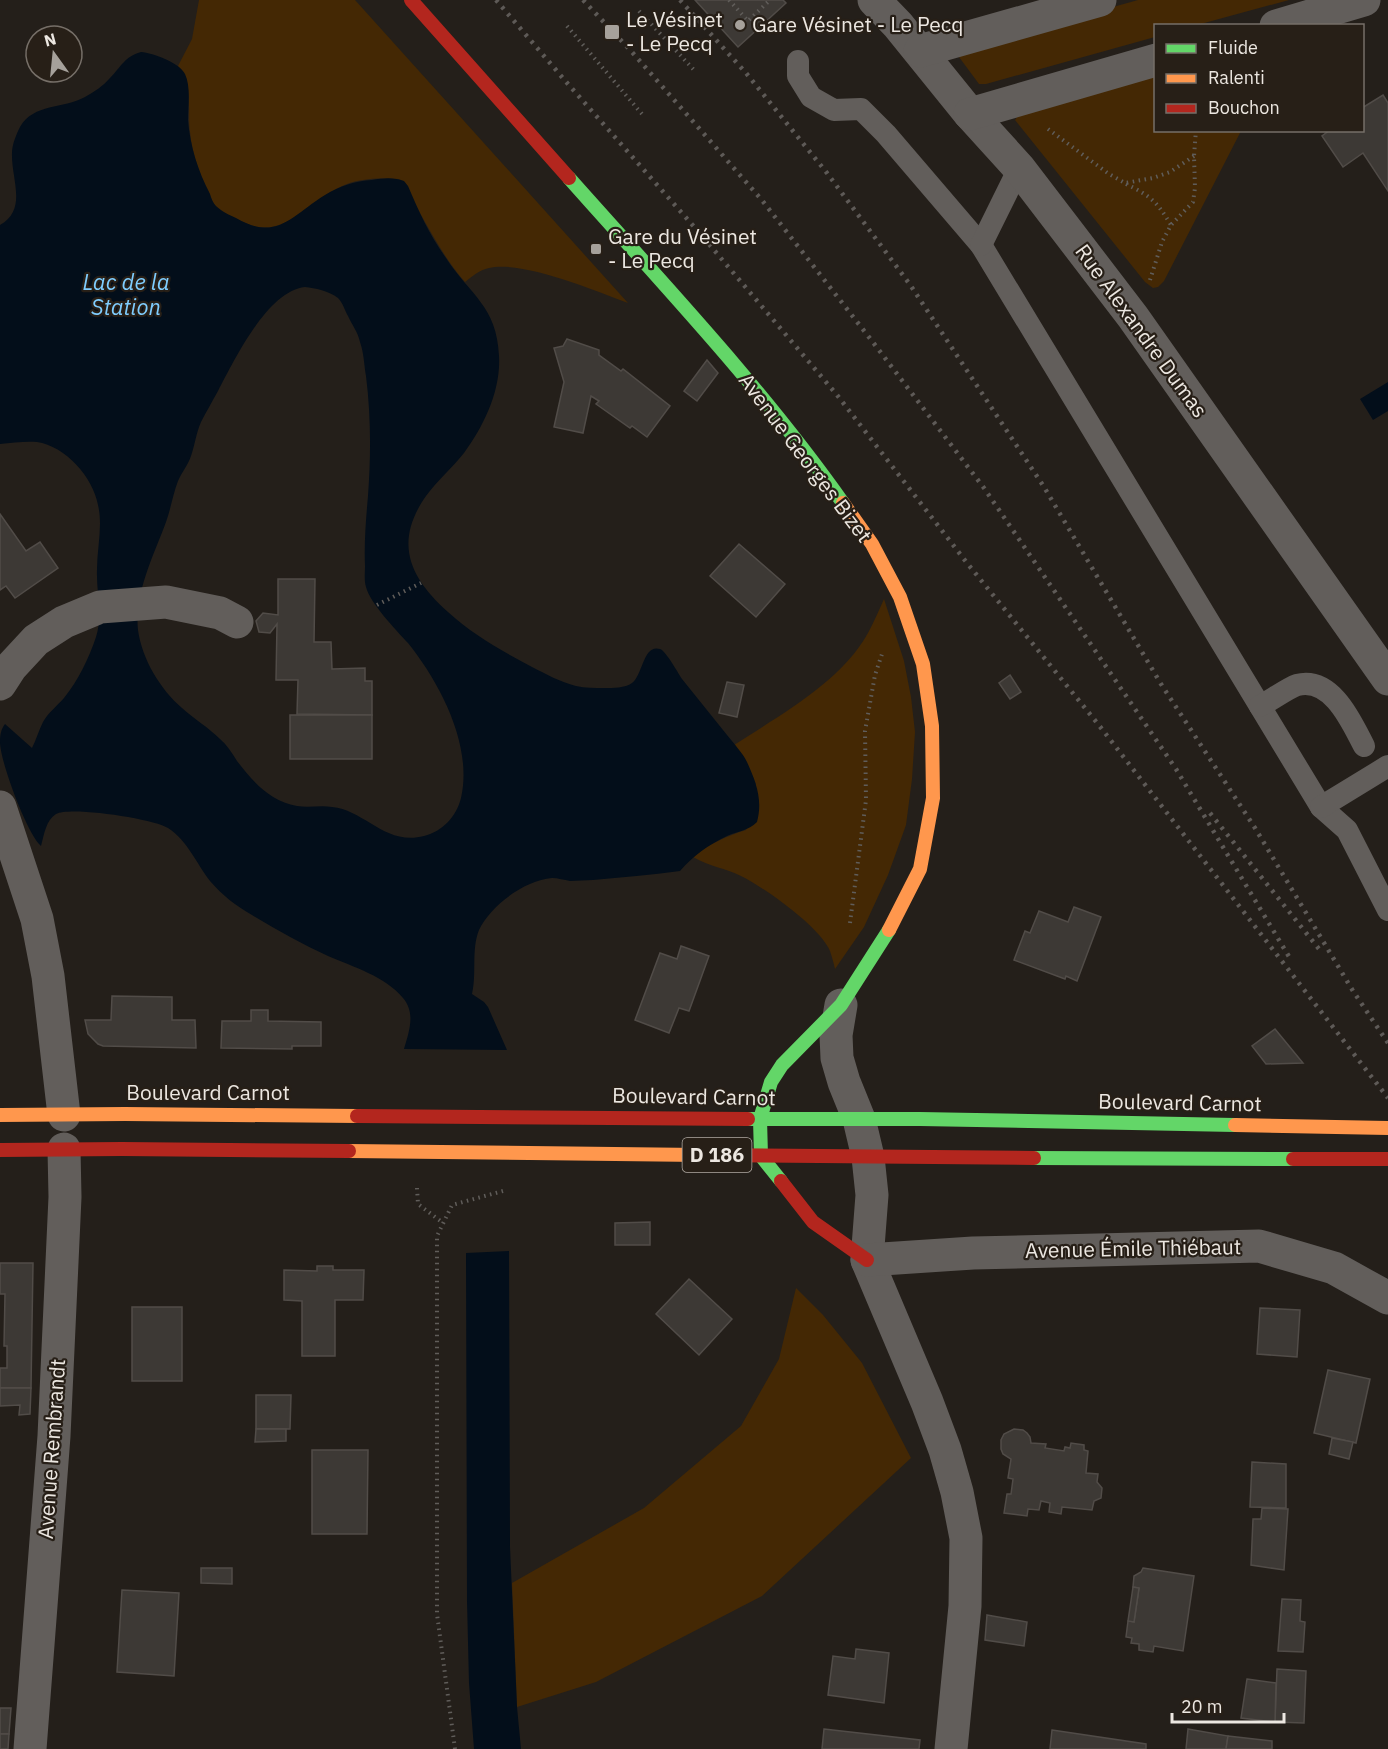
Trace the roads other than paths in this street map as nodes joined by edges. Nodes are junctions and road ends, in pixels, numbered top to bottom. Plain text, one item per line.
1 (411, 0) edge
2 (874, 0) edge
3 (1100, 0) edge
4 (1364, 0) edge
5 (1283, 24) edge
6 (920, 51) junction
7 (1154, 60) edge
8 (798, 61) dead end
9 (970, 114) junction
10 (1019, 168) junction
11 (981, 245) junction
12 (237, 622) dead end
13 (1388, 679) edge
14 (0, 684) edge
15 (1260, 706) junction
16 (1364, 747) dead end
17 (1388, 766) edge
18 (1321, 807) junction
19 (5, 822) edge
20 (1388, 910) edge
21 (842, 1005) junction
22 (0, 1115) edge
23 (760, 1119) junction
24 (859, 1119) junction
25 (1388, 1128) edge
26 (64, 1132) junction
27 (0, 1149) edge
28 (762, 1156) junction
29 (868, 1157) junction
30 (1388, 1159) edge
31 (867, 1260) junction
32 (1388, 1298) edge
33 (30, 1749) edge
34 (951, 1749) edge

1 - 21 main road, Avenue Georges Bizet
2 - 6 street, Rue Alexandre Dumas
3 - 6 street
4 - 5 street
6 - 9 street, Rue Alexandre Dumas
7 - 9 street
8 - 11 lane
9 - 10 street, Rue Alexandre Dumas
10 - 11 lane
10 - 13 street, Rue Alexandre Dumas
11 - 15 lane
12 - 14 street
15 - 16 lane
15 - 18 lane
17 - 18 lane
18 - 20 lane
19 - 26 street, Avenue Rembrandt
21 - 23 main road, Avenue Georges Bizet
21 - 24 street, Avenue Georges Bizet
22 - 26 main road, Boulevard Carnot / D 186
23 - 24 main road, Boulevard Carnot / D 186
23 - 26 main road, Boulevard Carnot / D 186
23 - 28 main road, Avenue Georges Bizet
24 - 25 main road, Boulevard Carnot / D 186
24 - 29 street, Avenue Georges Bizet
26 - 27 main road, Boulevard Carnot / D 186
26 - 28 main road, Boulevard Carnot / D 186
26 - 33 street, Avenue Rembrandt
28 - 29 main road, Boulevard Carnot / D 186
28 - 31 main road
29 - 30 main road, Boulevard Carnot / D 186
29 - 31 street, Avenue Georges Bizet
31 - 32 street, Avenue Émile Thiébaut
31 - 34 street

